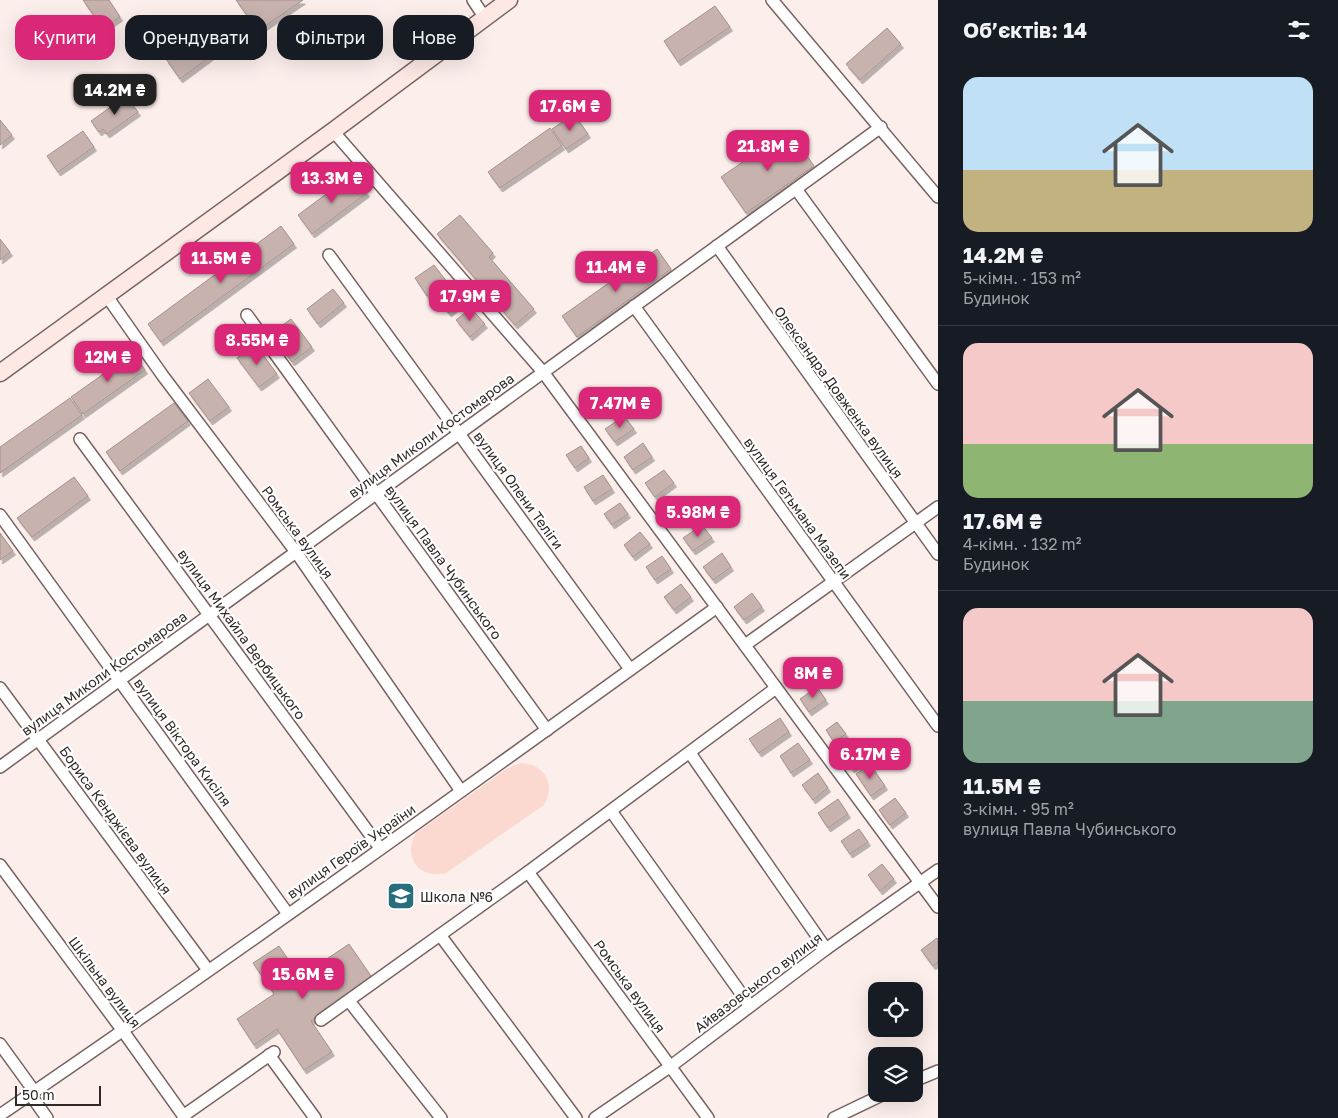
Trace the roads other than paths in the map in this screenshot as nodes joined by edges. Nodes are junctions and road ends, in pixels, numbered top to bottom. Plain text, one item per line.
1 (473, 0) edge
2 (509, 0) edge
3 (772, 0) edge
4 (486, 18) junction
5 (881, 127) junction
6 (333, 131) junction
7 (796, 189) junction
8 (938, 197) edge
9 (717, 246) junction
10 (329, 255) dead end
11 (106, 295) junction
12 (634, 306) junction
13 (247, 315) dead end
14 (543, 372) junction
15 (0, 373) edge
16 (938, 384) edge
17 (459, 433) junction
18 (80, 439) dead end
19 (376, 494) junction
20 (938, 507) edge
21 (0, 515) edge
22 (916, 523) junction
23 (296, 552) junction
24 (938, 554) edge
25 (833, 582) junction
26 (717, 607) junction
27 (209, 614) junction
28 (745, 645) junction
29 (630, 669) junction
30 (120, 680) junction
31 (0, 688) edge
32 (776, 688) junction
33 (938, 726) edge
34 (547, 730) junction
35 (38, 739) junction
36 (690, 753) junction
37 (0, 767) edge
38 (461, 791) junction
39 (611, 811) junction
40 (380, 848) junction
41 (0, 865) edge
42 (938, 870) edge
43 (528, 872) junction
44 (920, 883) junction
45 (938, 907) edge
46 (288, 914) junction
47 (440, 935) junction
48 (826, 949) junction
49 (208, 970) junction
50 (349, 1000) junction
51 (750, 1006) junction
52 (321, 1020) dead end
53 (123, 1031) junction
54 (0, 1044) edge
55 (670, 1066) junction
56 (938, 1071) edge
57 (923, 1077) edge
58 (32, 1093) junction
59 (868, 1102) edge
60 (0, 1115) edge
61 (184, 1117) edge
62 (47, 1118) edge
63 (314, 1118) edge
64 (440, 1118) edge
65 (576, 1118) edge
66 (595, 1118) edge
67 (708, 1118) edge
68 (834, 1118) edge

1 - 4 street
2 - 4 main road
3 - 5 street
4 - 6 main road
5 - 7 street, вулиця Миколи Костомарова
5 - 8 street
6 - 11 main road
6 - 14 street
7 - 9 street, вулиця Миколи Костомарова
7 - 16 street
9 - 12 street, вулиця Миколи Костомарова
9 - 22 street, Олександра Довженка вулиця
10 - 17 street, вулиця Олени Теліги
11 - 15 main road
11 - 23 street, Ромська вулиця
12 - 14 street, вулиця Миколи Костомарова
12 - 25 street, вулиця Гетьмана Мазепи
13 - 19 street, вулиця Павла Чубинського
14 - 17 street, вулиця Миколи Костомарова
14 - 26 street
17 - 19 street, вулиця Миколи Костомарова
17 - 29 street, вулиця Олени Теліги
18 - 27 street, вулиця Михайла Вербицького
19 - 23 street, вулиця Миколи Костомарова
19 - 34 street, вулиця Павла Чубинського
20 - 22 street
21 - 30 street, вулиця Віктора Кисіля
22 - 24 street, Олександра Довженка вулиця
22 - 25 street
23 - 27 street, вулиця Миколи Костомарова
23 - 38 street, Ромська вулиця
25 - 28 street
25 - 33 street, вулиця Гетьмана Мазепи
26 - 28 street
26 - 29 street, вулиця Героїв України
27 - 30 street, вулиця Миколи Костомарова
27 - 40 street, вулиця Михайла Вербицького
28 - 32 street
29 - 34 street, вулиця Героїв України
30 - 35 street, вулиця Миколи Костомарова
30 - 46 street, вулиця Віктора Кисіля
31 - 35 street, Бориса Кенджієва вулиця
32 - 36 street
32 - 44 street
34 - 38 street, вулиця Героїв України
35 - 37 street, вулиця Миколи Костомарова
35 - 49 street, Бориса Кенджієва вулиця
36 - 39 street
36 - 48 street
38 - 40 street, вулиця Героїв України
39 - 43 street
39 - 51 street
40 - 46 street, вулиця Героїв України
41 - 53 street, Шкільна вулиця
42 - 44 street, Айвазовського вулиця
43 - 47 street
43 - 55 street, Ромська вулиця
44 - 45 street
44 - 48 street, Айвазовського вулиця
46 - 49 street, вулиця Героїв України
47 - 50 street
47 - 65 street
48 - 51 street, Айвазовського вулиця
49 - 53 street, вулиця Героїв України
50 - 52 street
50 - 64 street
51 - 55 street, Айвазовського вулиця
53 - 58 street, вулиця Героїв України
53 - 61 street, Шкільна вулиця
54 - 58 street
55 - 66 street, Айвазовського вулиця
55 - 67 street, Ромська вулиця
56 - 57 street
58 - 60 street, вулиця Героїв України
58 - 62 street
59 - 68 street
61 - 63 street

